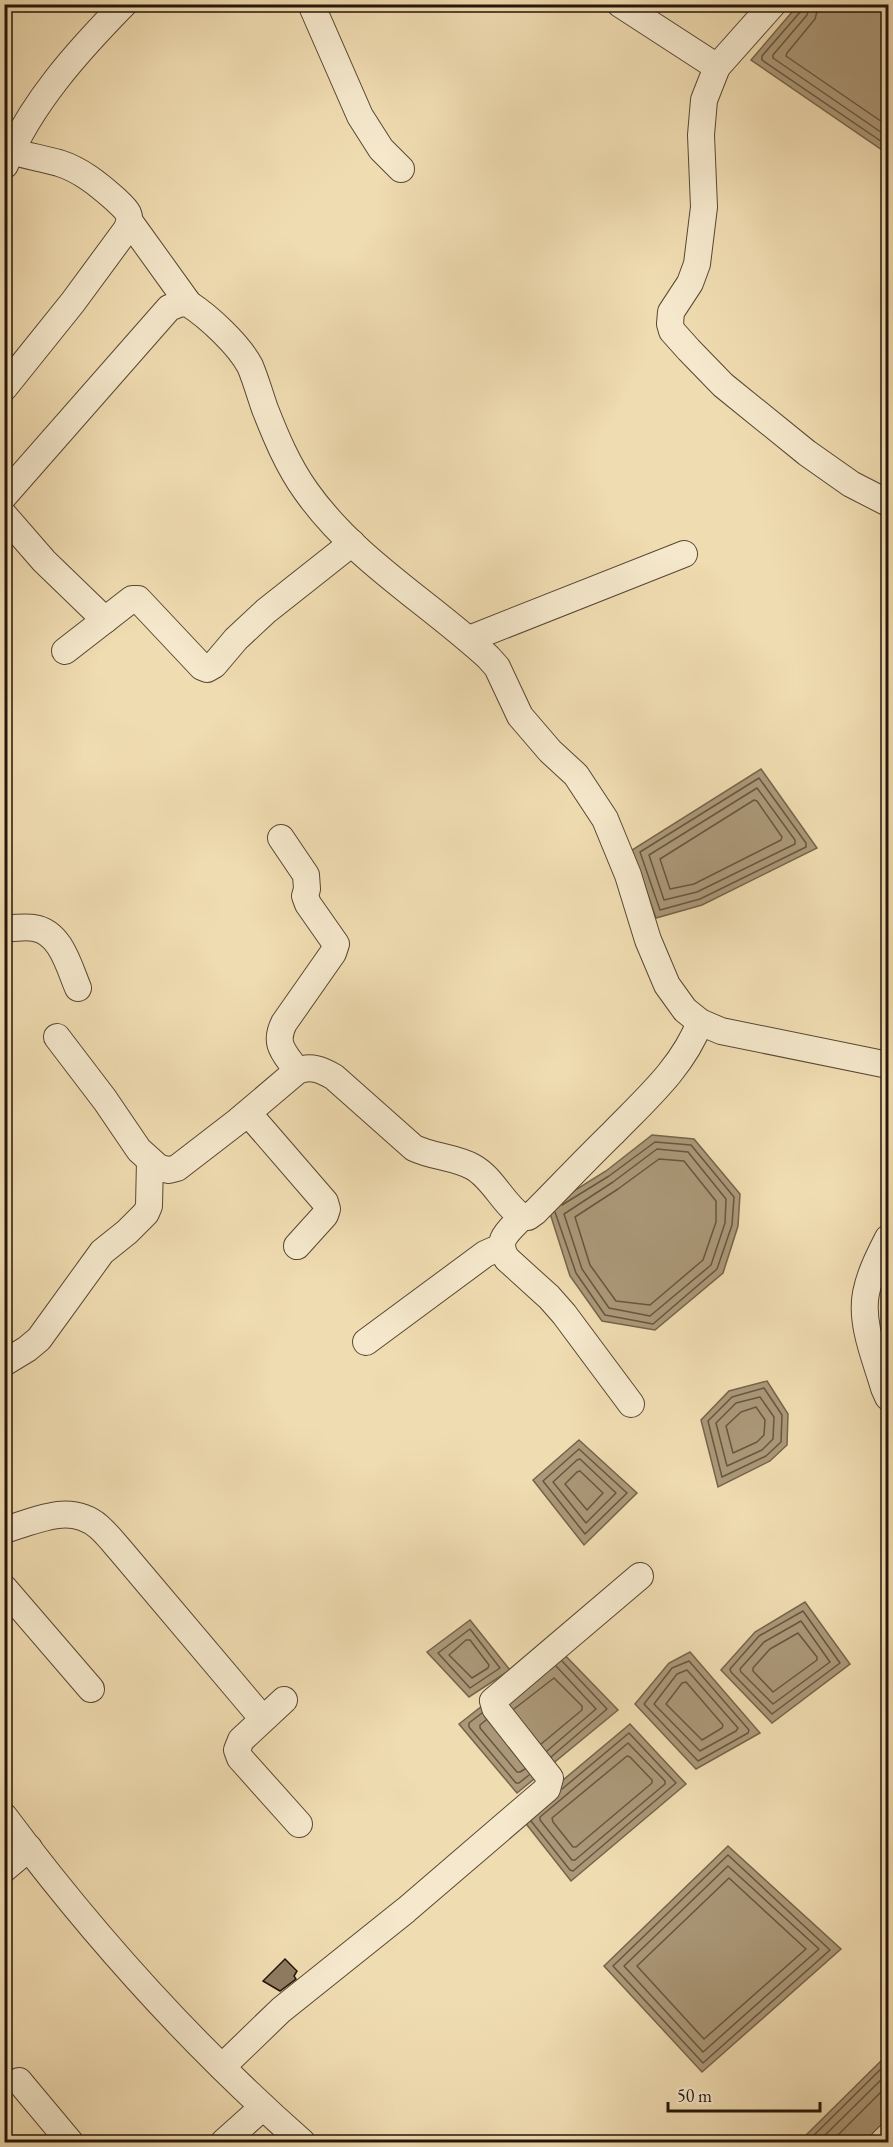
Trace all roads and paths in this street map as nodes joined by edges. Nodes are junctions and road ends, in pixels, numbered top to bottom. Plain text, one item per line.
1 (124, 4) edge
2 (311, 4) edge
3 (620, 4) edge
4 (773, 4) edge
5 (717, 67) junction
6 (6, 155) edge
7 (401, 169) dead end
8 (130, 222) junction
9 (189, 304) junction
10 (4, 388) edge
11 (4, 496) edge
12 (888, 503) edge
13 (4, 515) edge
14 (352, 543) junction
15 (684, 554) dead end
16 (105, 620) junction
17 (469, 639) junction
18 (65, 651) dead end
19 (280, 838) dead end
20 (4, 928) edge
21 (78, 988) dead end
22 (700, 1022) junction
23 (57, 1036) dead end
24 (888, 1065) edge
25 (297, 1071) junction
26 (248, 1113) junction
27 (150, 1161) junction
28 (522, 1217) junction
29 (888, 1238) edge
30 (297, 1246) dead end
31 (502, 1252) junction
32 (366, 1342) dead end
33 (4, 1363) edge
34 (888, 1397) edge
35 (631, 1404) dead end
36 (4, 1530) edge
37 (640, 1576) dead end
38 (4, 1588) edge
39 (91, 1689) dead end
40 (284, 1700) dead end
41 (262, 1719) junction
42 (4, 1816) edge
43 (299, 1824) dead end
44 (29, 1848) junction
45 (4, 1869) edge
46 (222, 2067) junction
47 (19, 2080) dead end
48 (262, 2107) junction
49 (888, 2138) edge
50 (70, 2142) edge
51 (224, 2142) edge
52 (302, 2142) edge
53 (883, 2142) edge

1 - 6 street
2 - 7 street
3 - 5 street
4 - 5 street
5 - 12 street
6 - 8 street
8 - 9 street
8 - 10 street
9 - 11 street
9 - 14 street
13 - 16 street
14 - 16 street
14 - 17 street
15 - 17 street
16 - 18 street
17 - 22 street
19 - 25 street
20 - 21 street
22 - 24 street
22 - 28 street
23 - 27 street
25 - 26 street
25 - 28 street
26 - 27 street
26 - 30 street
27 - 33 street
28 - 31 street
29 - 34 street
31 - 32 street
31 - 35 street
36 - 41 street
37 - 46 street
38 - 39 street
40 - 41 street
41 - 43 street
42 - 44 street
44 - 45 street
44 - 46 street
46 - 48 street
47 - 50 street
48 - 51 street
48 - 52 street
49 - 53 street

